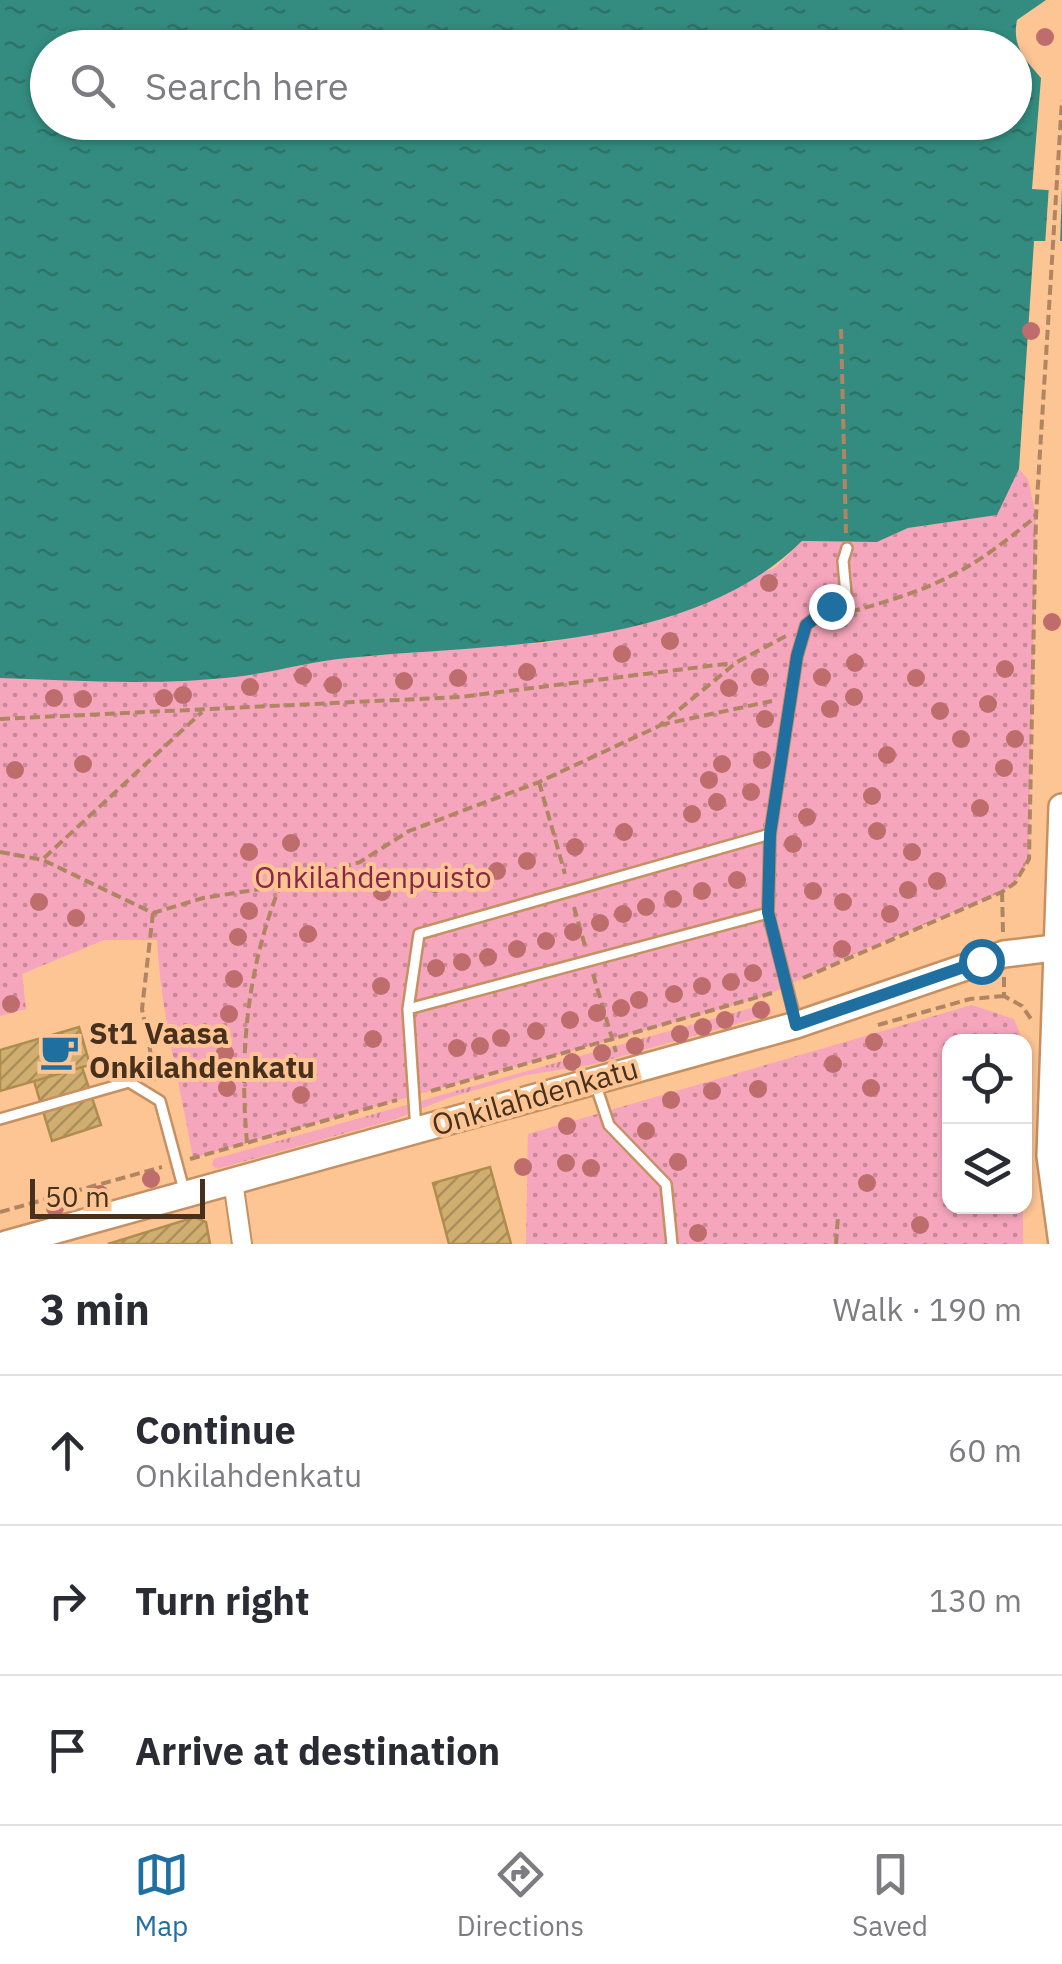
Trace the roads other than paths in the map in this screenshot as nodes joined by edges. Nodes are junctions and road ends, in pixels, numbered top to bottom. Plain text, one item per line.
1 (847, 548) road end
2 (1062, 807) edge
3 (770, 834) junction
4 (768, 912) junction
5 (1059, 948) edge
6 (408, 1009) junction
7 (796, 1025) junction
8 (594, 1080) junction
9 (0, 1119) edge
10 (416, 1131) junction
11 (233, 1181) junction
12 (186, 1194) junction
13 (6, 1244) edge
14 (242, 1244) edge
15 (672, 1244) edge
16 (1062, 1244) edge

1 - 3 lane
2 - 5 main road
3 - 4 lane
3 - 6 lane
4 - 6 lane
4 - 7 lane
5 - 7 main road, Onkilahdenkatu
5 - 16 main road
6 - 10 lane
7 - 8 main road, Onkilahdenkatu
8 - 10 main road, Onkilahdenkatu
8 - 15 lane
9 - 12 lane
10 - 11 main road, Onkilahdenkatu
11 - 12 main road, Onkilahdenkatu
11 - 14 street
12 - 13 main road, Onkilahdenkatu

